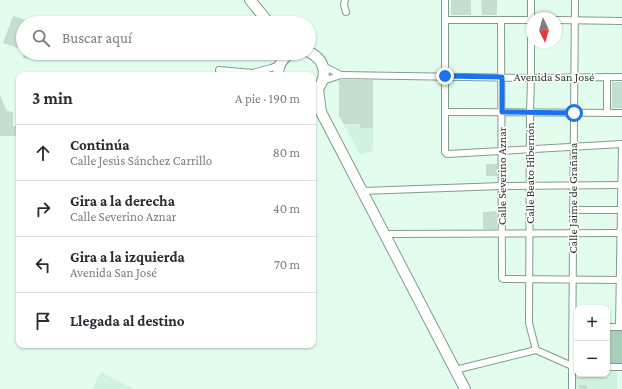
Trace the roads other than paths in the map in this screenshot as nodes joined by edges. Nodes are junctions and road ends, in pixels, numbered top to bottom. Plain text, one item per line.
1 (250, 0) edge
2 (345, 0) edge
3 (445, 0) edge
4 (531, 0) edge
5 (575, 0) edge
6 (346, 12) dead end
7 (532, 12) edge
8 (263, 16) edge
9 (445, 20) junction
10 (526, 20) edge
11 (562, 20) edge
12 (501, 21) junction
13 (575, 21) junction
14 (622, 21) edge
15 (532, 48) edge
16 (316, 56) edge
17 (280, 60) edge
18 (281, 60) edge
19 (323, 66) junction
20 (219, 70) dead end
21 (242, 72) edge
22 (257, 72) edge
23 (279, 72) edge
24 (341, 75) junction
25 (445, 76) junction
26 (502, 77) junction
27 (574, 77) junction
28 (607, 77) junction
29 (622, 77) edge
30 (531, 78) junction
31 (318, 88) edge
32 (317, 109) edge
33 (445, 112) junction
34 (502, 112) junction
35 (530, 113) junction
36 (574, 113) junction
37 (607, 113) junction
38 (622, 113) edge
39 (622, 145) edge
40 (573, 146) junction
41 (531, 150) junction
42 (502, 151) junction
43 (622, 185) edge
44 (502, 186) junction
45 (530, 186) junction
46 (573, 186) junction
47 (362, 191) junction
48 (573, 210) junction
49 (621, 210) edge
50 (502, 233) junction
51 (530, 233) junction
52 (572, 233) junction
53 (621, 233) edge
54 (384, 234) junction
55 (530, 280) junction
56 (572, 280) junction
57 (621, 280) edge
58 (574, 327) edge
59 (620, 327) edge
60 (536, 350) junction
61 (574, 367) edge
62 (610, 367) edge
63 (622, 367) edge
64 (455, 370) junction
65 (465, 389) edge
66 (572, 389) edge

1 - 8 main road
2 - 6 street
3 - 9 street
4 - 7 street, Calle Beato Hibernón
5 - 13 street, Calle Jaime de Grañana
9 - 12 street
9 - 25 street
10 - 12 street
11 - 13 street
12 - 26 street, Calle Severino Aznar
13 - 14 street
13 - 27 street, Calle Jaime de Grañana
15 - 30 street, Calle Beato Hibernón
16 - 19 main road
17 - 22 street
18 - 23 main road
19 - 24 street, Avenida San José
19 - 31 main road
20 - 21 street
24 - 25 street, Avenida San José
24 - 31 street, Avenida San José
25 - 26 street, Avenida San José
25 - 33 street
26 - 30 street, Avenida San José
26 - 34 street, Calle Severino Aznar
27 - 28 street, Avenida San José
27 - 30 street, Avenida San José
27 - 36 street, Calle Jaime de Grañana
28 - 29 street, Avenida San José
28 - 37 street
30 - 35 street, Calle Beato Hibernón
31 - 32 main road
32 - 47 main road
33 - 34 street
33 - 42 street
34 - 35 street
34 - 42 street, Calle Severino Aznar
35 - 36 street
35 - 41 street, Calle Beato Hibernón
36 - 37 street
36 - 40 street, Calle Jaime de Grañana
37 - 38 street
39 - 40 street
39 - 43 street
40 - 41 street
40 - 46 street, Calle Jaime de Grañana
41 - 42 street
41 - 45 street, Calle Beato Hibernón
42 - 44 street, Calle Severino Aznar
43 - 46 street
43 - 49 street
44 - 45 street
44 - 47 street
44 - 50 street, Calle Severino Aznar
45 - 46 street
45 - 51 street, Calle Beato Hibernón
46 - 48 street, Calle Jaime de Grañana
47 - 54 main road
48 - 49 street
48 - 52 street, Calle Jaime de Grañana
49 - 53 street
50 - 51 street
50 - 54 street
50 - 55 street, Calle Severino Aznar
51 - 52 street
51 - 55 street, Calle Beato Hibernón
52 - 53 street
52 - 56 street, Calle Jaime de Grañana
53 - 57 street
54 - 64 main road
55 - 56 street
55 - 60 street, Calle Beato Hibernón
56 - 57 street
56 - 58 street, Calle Jaime de Grañana
57 - 59 street
60 - 61 street
60 - 64 street
61 - 66 street, Calle Jaime de Grañana
62 - 63 street
64 - 65 main road

